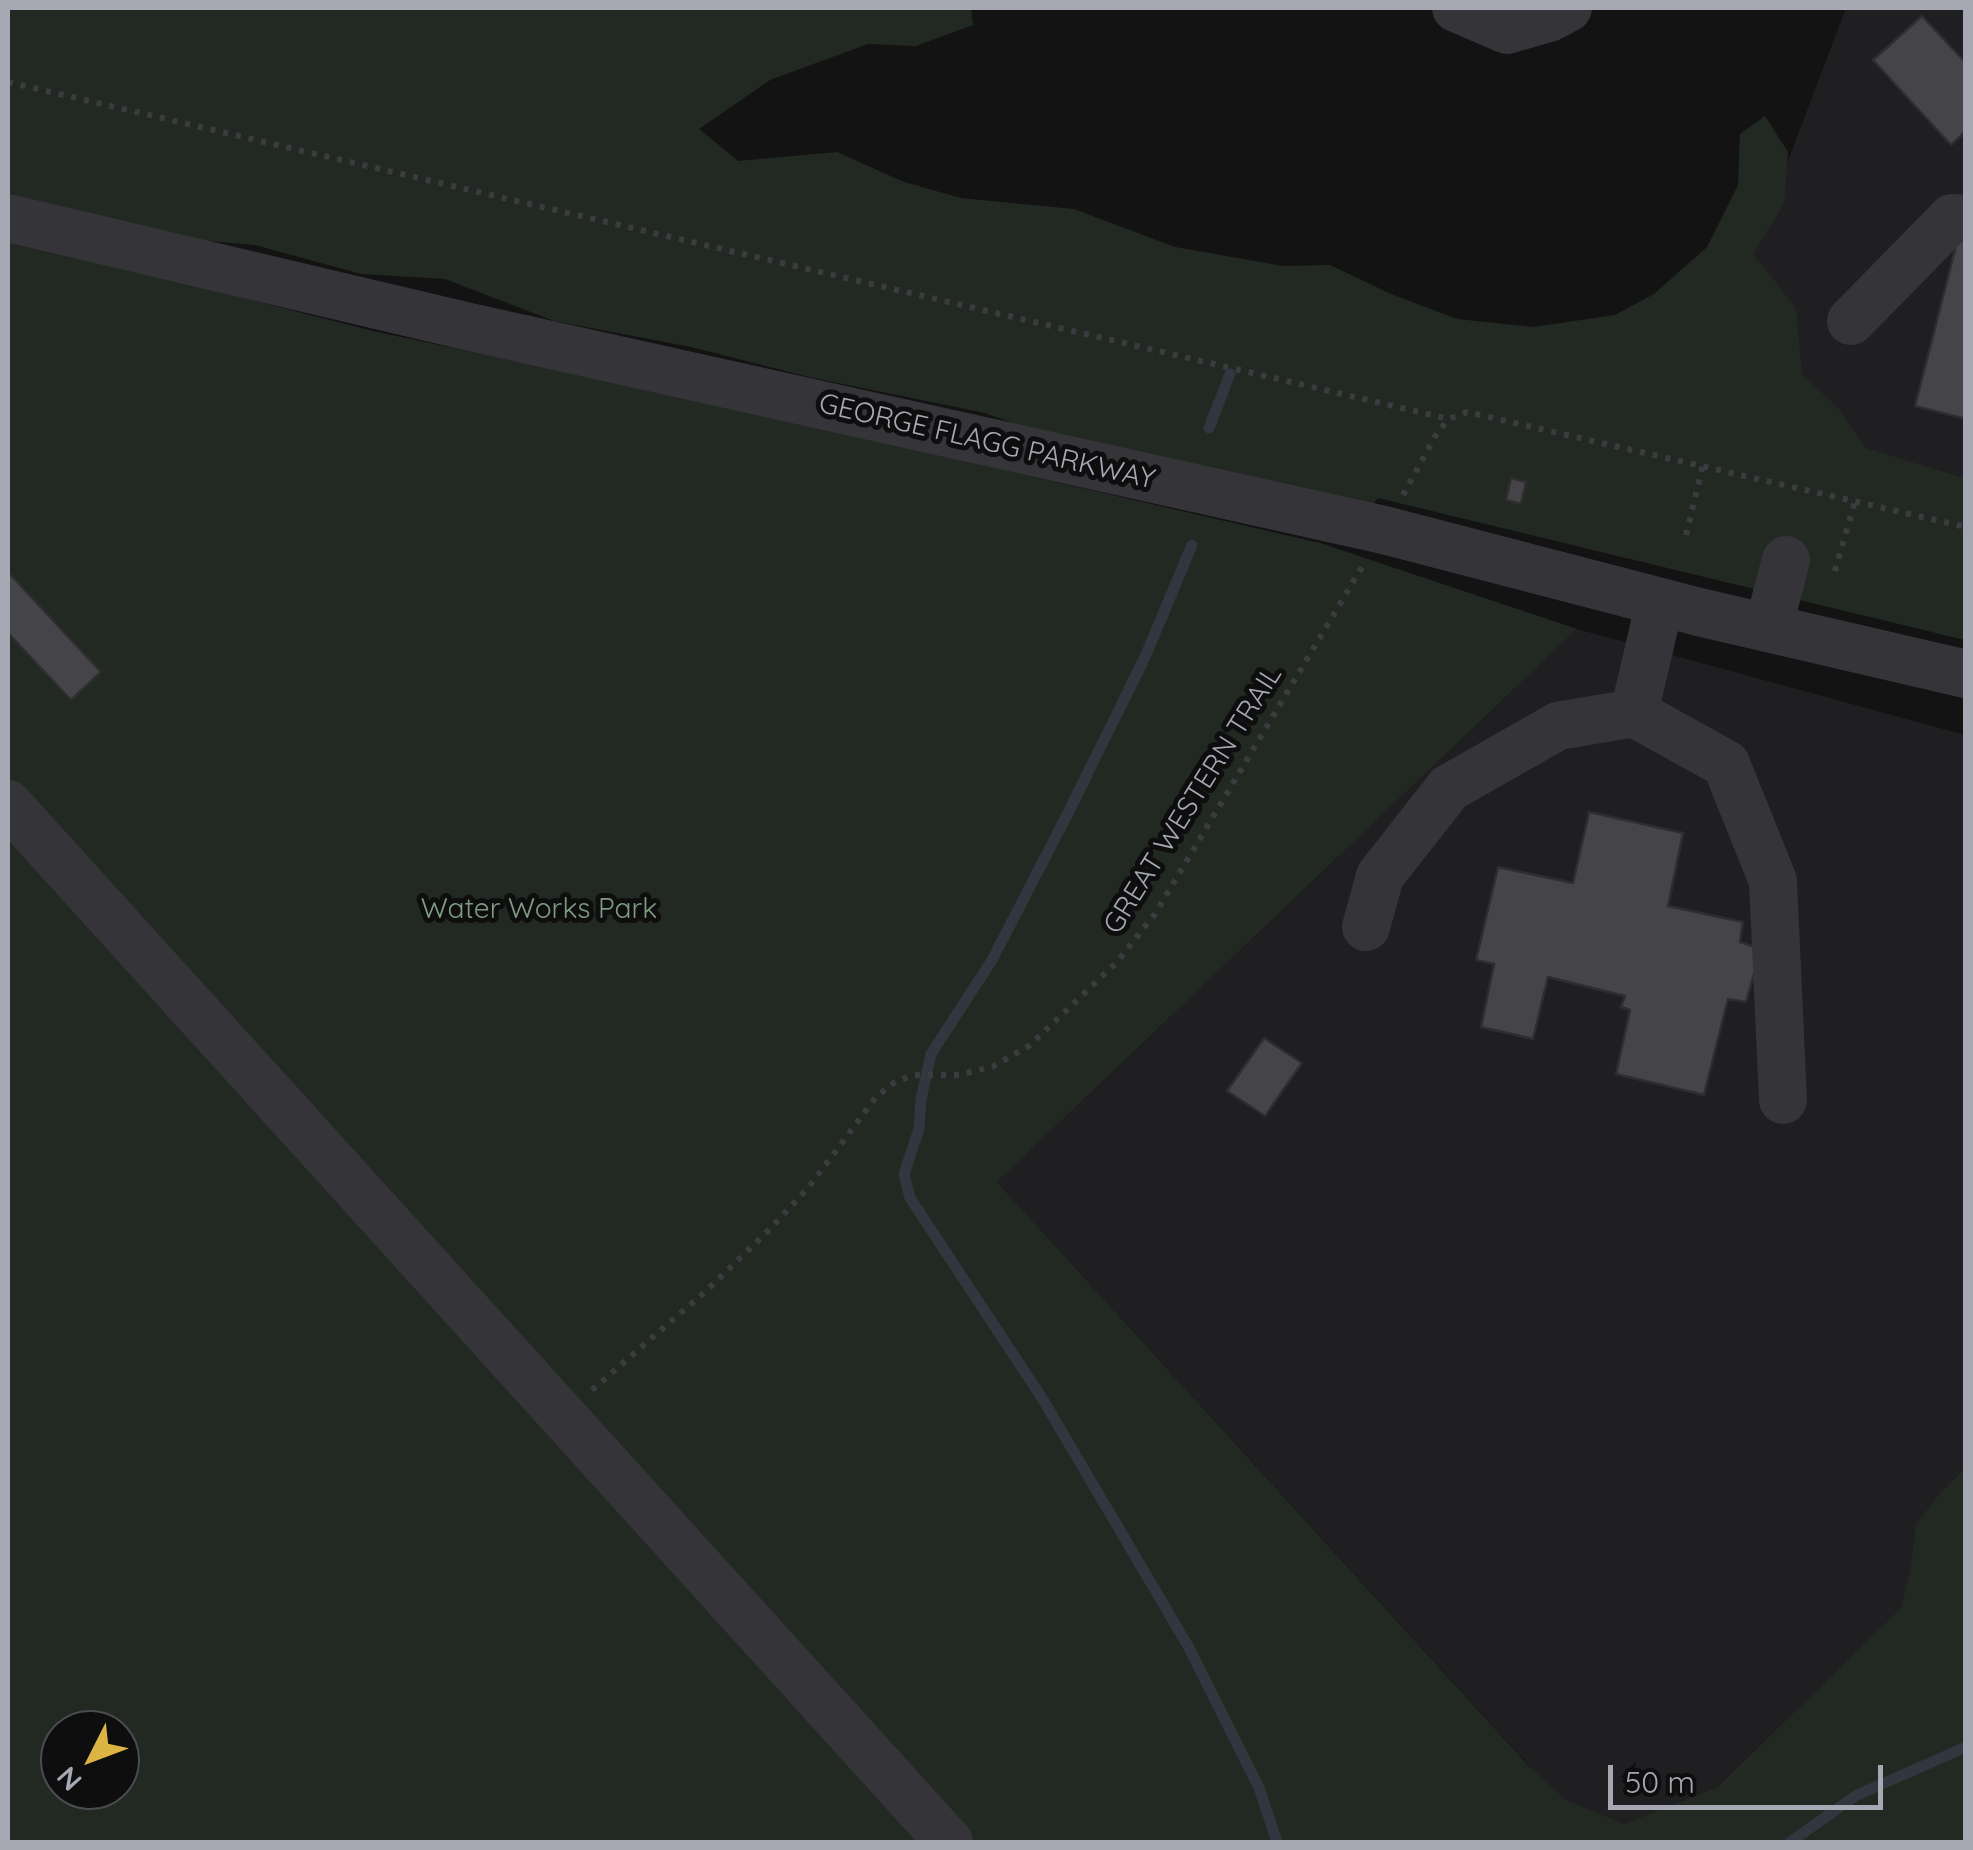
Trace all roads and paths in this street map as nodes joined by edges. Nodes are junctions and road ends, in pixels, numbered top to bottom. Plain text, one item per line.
1 (1456, 8) edge
2 (1568, 8) edge
3 (8, 82) edge
4 (8, 218) edge
5 (1966, 219) edge
6 (1851, 320) dead end
7 (1449, 419) junction
8 (1703, 465) junction
9 (1855, 501) junction
10 (1966, 527) edge
11 (1384, 530) junction
12 (1686, 535) dead end
13 (1786, 560) dead end
14 (1835, 571) dead end
15 (1660, 602) junction
16 (1768, 628) junction
17 (1966, 674) edge
18 (1634, 713) junction
19 (8, 804) edge
20 (1366, 927) dead end
21 (1783, 1100) dead end
22 (560, 1417) junction
23 (949, 1842) edge

1 - 2 street
3 - 7 path
4 - 11 street, GEORGE FLAGG PARKWAY
5 - 6 street
7 - 8 path
7 - 11 path, GREAT WESTERN TRAIL
8 - 9 path
8 - 12 path
9 - 10 path
9 - 14 path
11 - 15 street, GEORGE FLAGG PARKWAY
11 - 22 path, GREAT WESTERN TRAIL
13 - 16 street
15 - 16 street, GEORGE FLAGG PARKWAY
15 - 18 street
16 - 17 street, GEORGE FLAGG PARKWAY
18 - 20 street
18 - 21 street
19 - 22 street
22 - 23 street

